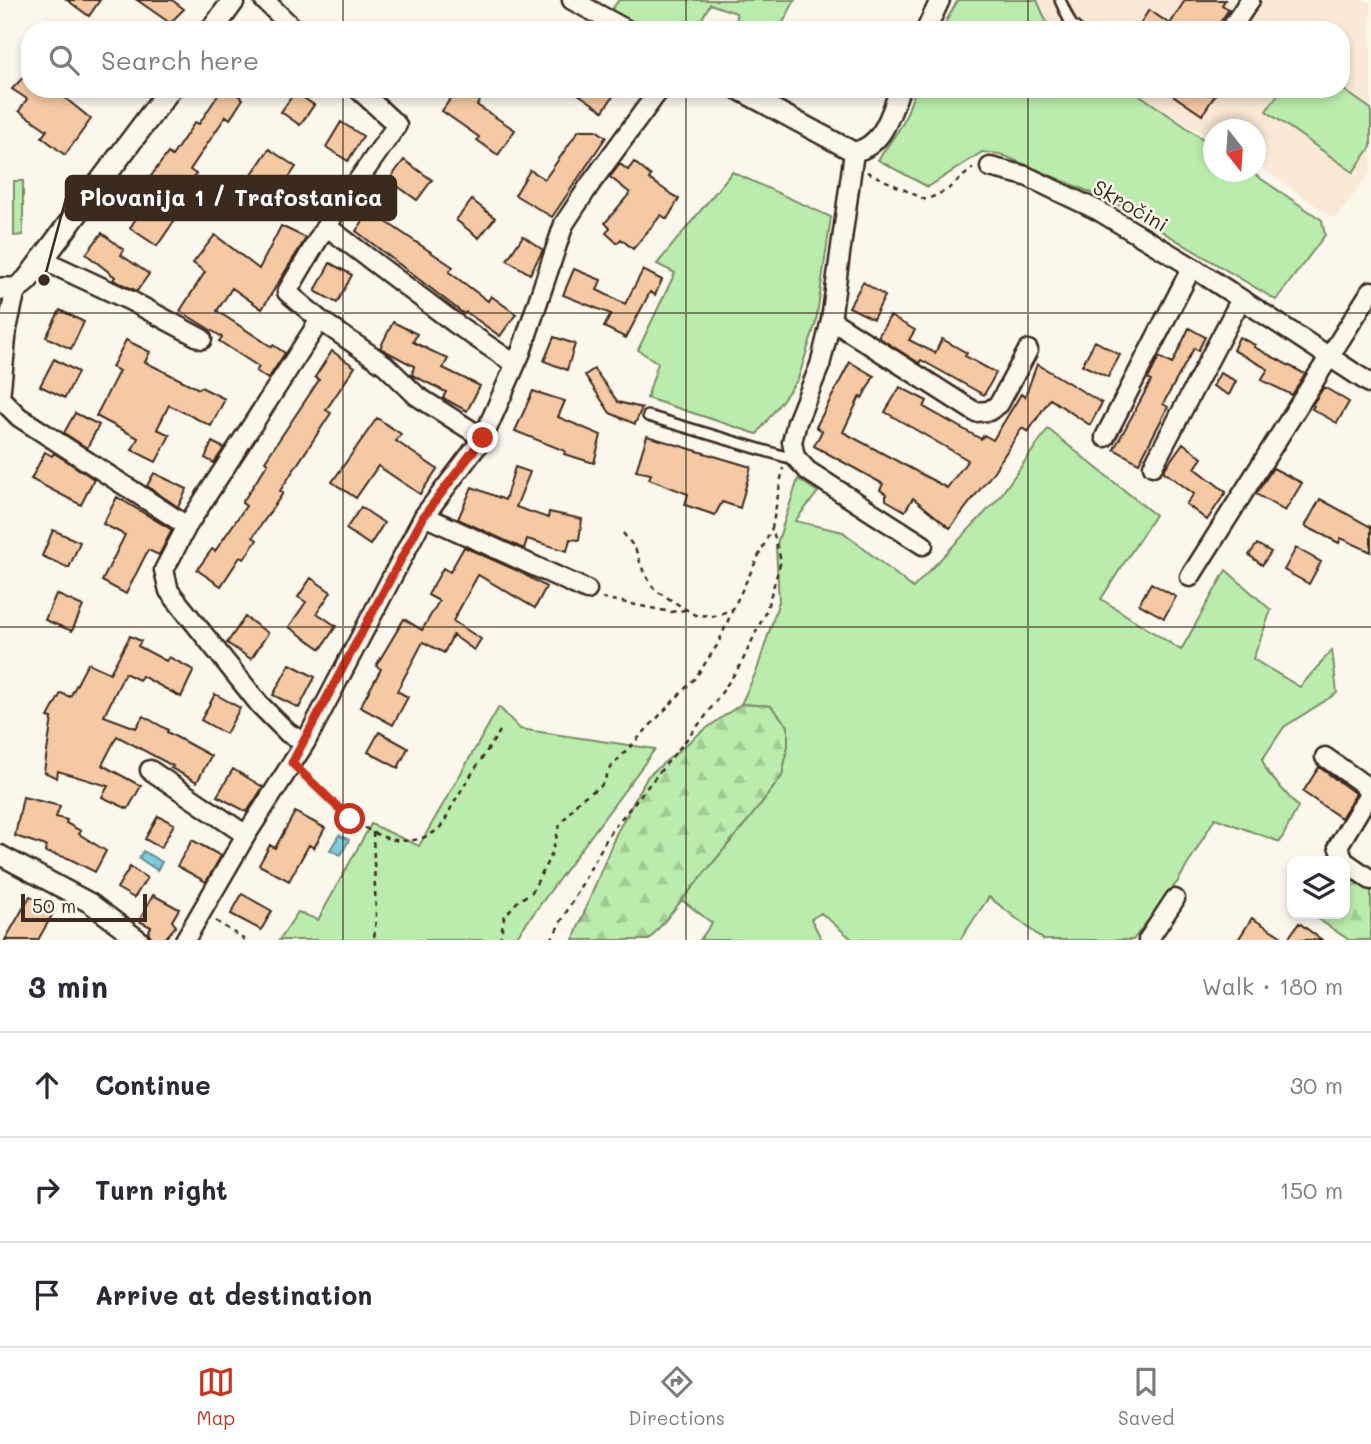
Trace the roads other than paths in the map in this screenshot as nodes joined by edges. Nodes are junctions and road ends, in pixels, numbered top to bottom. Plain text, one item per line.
1 (233, 0) edge
2 (264, 0) edge
3 (572, 0) edge
4 (940, 0) edge
5 (1060, 0) edge
6 (1250, 0) edge
7 (218, 21) edge
8 (286, 21) edge
9 (610, 21) edge
10 (930, 21) edge
11 (1070, 21) edge
12 (1236, 21) edge
13 (163, 98) edge
14 (368, 98) edge
15 (654, 98) edge
16 (752, 98) edge
17 (897, 98) edge
18 (854, 159) junction
19 (990, 167) road end
20 (326, 226) junction
21 (41, 260) junction
22 (1192, 267) junction
23 (8, 289) edge
24 (1371, 291) edge
25 (1241, 299) junction
26 (320, 320) junction
27 (831, 320) junction
28 (4, 328) edge
29 (202, 339) dead end
30 (1028, 350) dead end
31 (1330, 356) junction
32 (515, 363) junction
33 (1371, 384) edge
34 (0, 398) edge
35 (648, 416) dead end
36 (1105, 437) dead end
37 (483, 438) junction
38 (791, 457) junction
39 (1153, 466) dead end
40 (424, 516) junction
41 (187, 526) junction
42 (923, 545) dead end
43 (1190, 577) dead end
44 (587, 590) road end
45 (305, 743) junction
46 (1325, 757) dead end
47 (150, 770) dead end
48 (246, 835) junction
49 (0, 855) edge
50 (1371, 880) edge
51 (1175, 899) dead end
52 (139, 940) edge
53 (186, 940) edge
54 (1148, 940) edge

1 - 7 street
2 - 8 street
3 - 9 street
4 - 10 street
5 - 11 lane
6 - 12 street
13 - 21 street
14 - 20 street
15 - 32 street
16 - 18 street
17 - 18 street
18 - 27 street
19 - 22 street, Skročini
20 - 26 street
20 - 32 street
21 - 23 street
21 - 29 street
22 - 25 street, Skročini
22 - 36 street
23 - 28 street
24 - 31 street
25 - 31 street, Skročini
25 - 39 street
26 - 37 street
26 - 41 street
27 - 30 street
27 - 38 street
28 - 34 street
31 - 33 street, Skročini
31 - 43 street
32 - 37 street
34 - 41 street
35 - 38 lane
37 - 40 street
38 - 42 street
40 - 44 street
40 - 45 street
41 - 45 street
45 - 48 street
46 - 50 street
47 - 48 street
48 - 53 street
49 - 52 street
51 - 54 street

